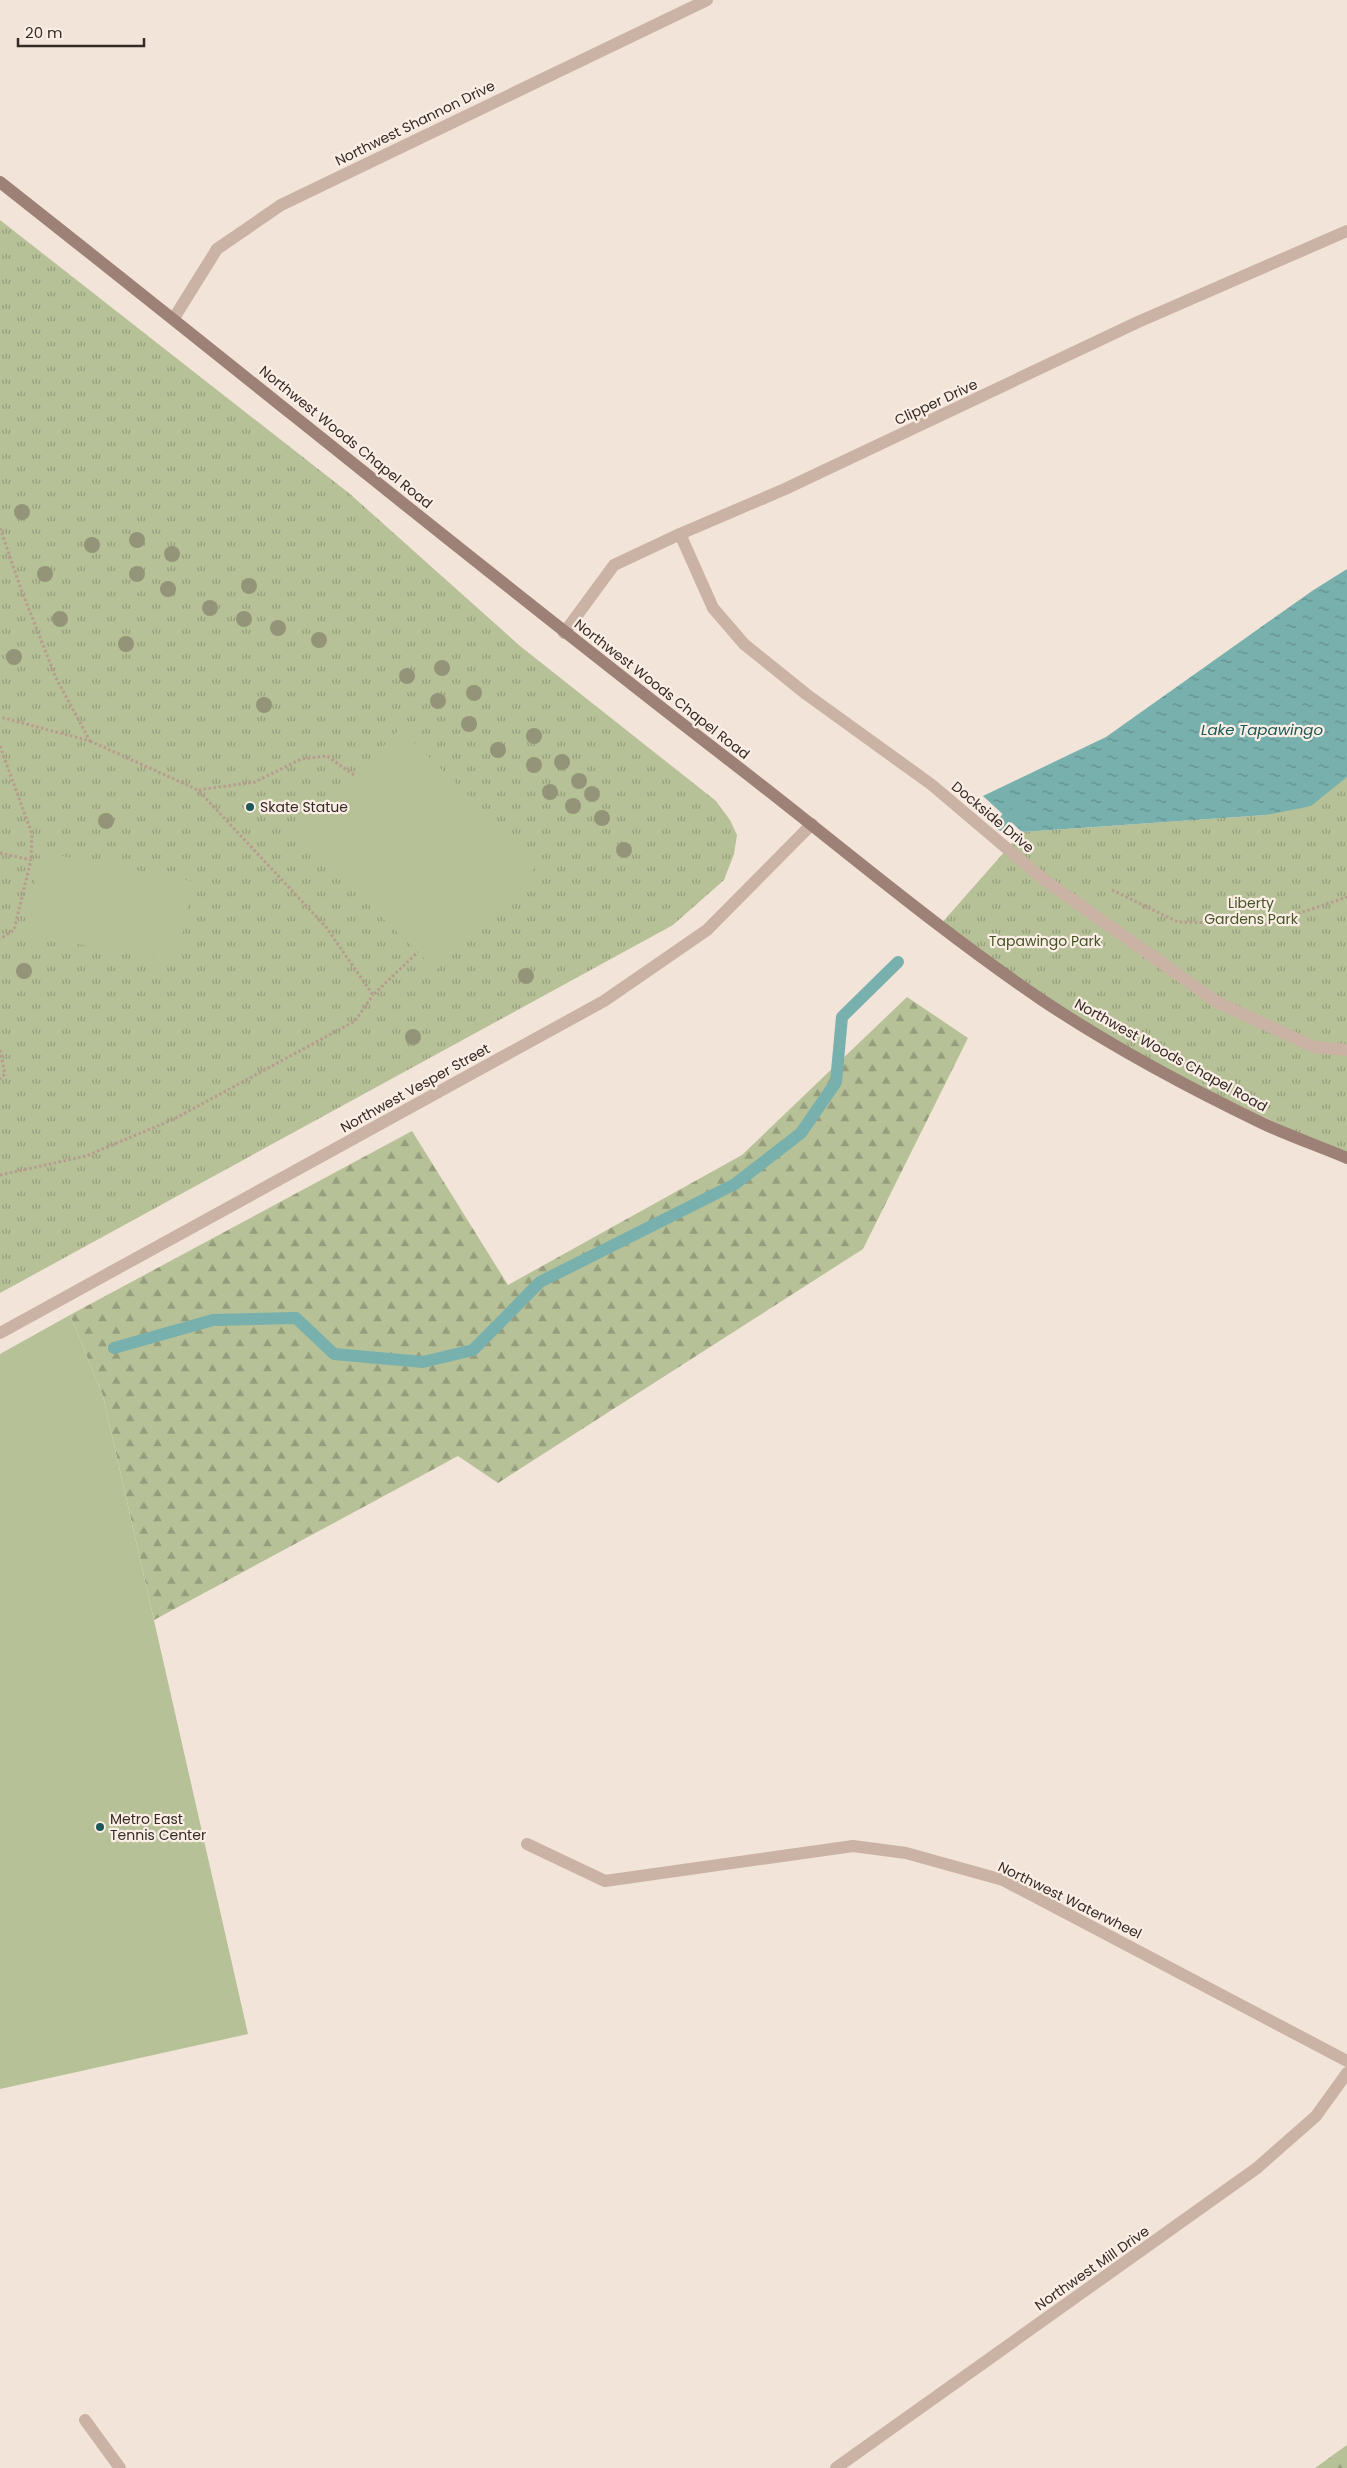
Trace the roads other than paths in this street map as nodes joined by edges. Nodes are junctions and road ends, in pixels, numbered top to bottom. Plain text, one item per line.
1 (707, 0) edge
2 (0, 182) edge
3 (1347, 231) edge
4 (174, 318) junction
5 (680, 534) junction
6 (564, 633) junction
7 (812, 824) junction
8 (1347, 1050) edge
9 (1347, 1158) edge
10 (0, 1333) edge
11 (527, 1844) dead end
12 (1347, 2061) edge
13 (1347, 2073) edge
14 (85, 2420) dead end
15 (120, 2468) edge
16 (836, 2468) edge

1 - 4 street, Northwest Shannon Drive
2 - 4 main road, Northwest Woods Chapel Road
3 - 5 street, Clipper Drive
4 - 6 main road, Northwest Woods Chapel Road
5 - 6 street, Clipper Drive
5 - 8 street, Dockside Drive
6 - 7 main road, Northwest Woods Chapel Road
7 - 9 main road, Northwest Woods Chapel Road
7 - 10 street, Northwest Vesper Street
11 - 12 street, Northwest Waterwheel
13 - 16 street, Northwest Mill Drive
14 - 15 street

